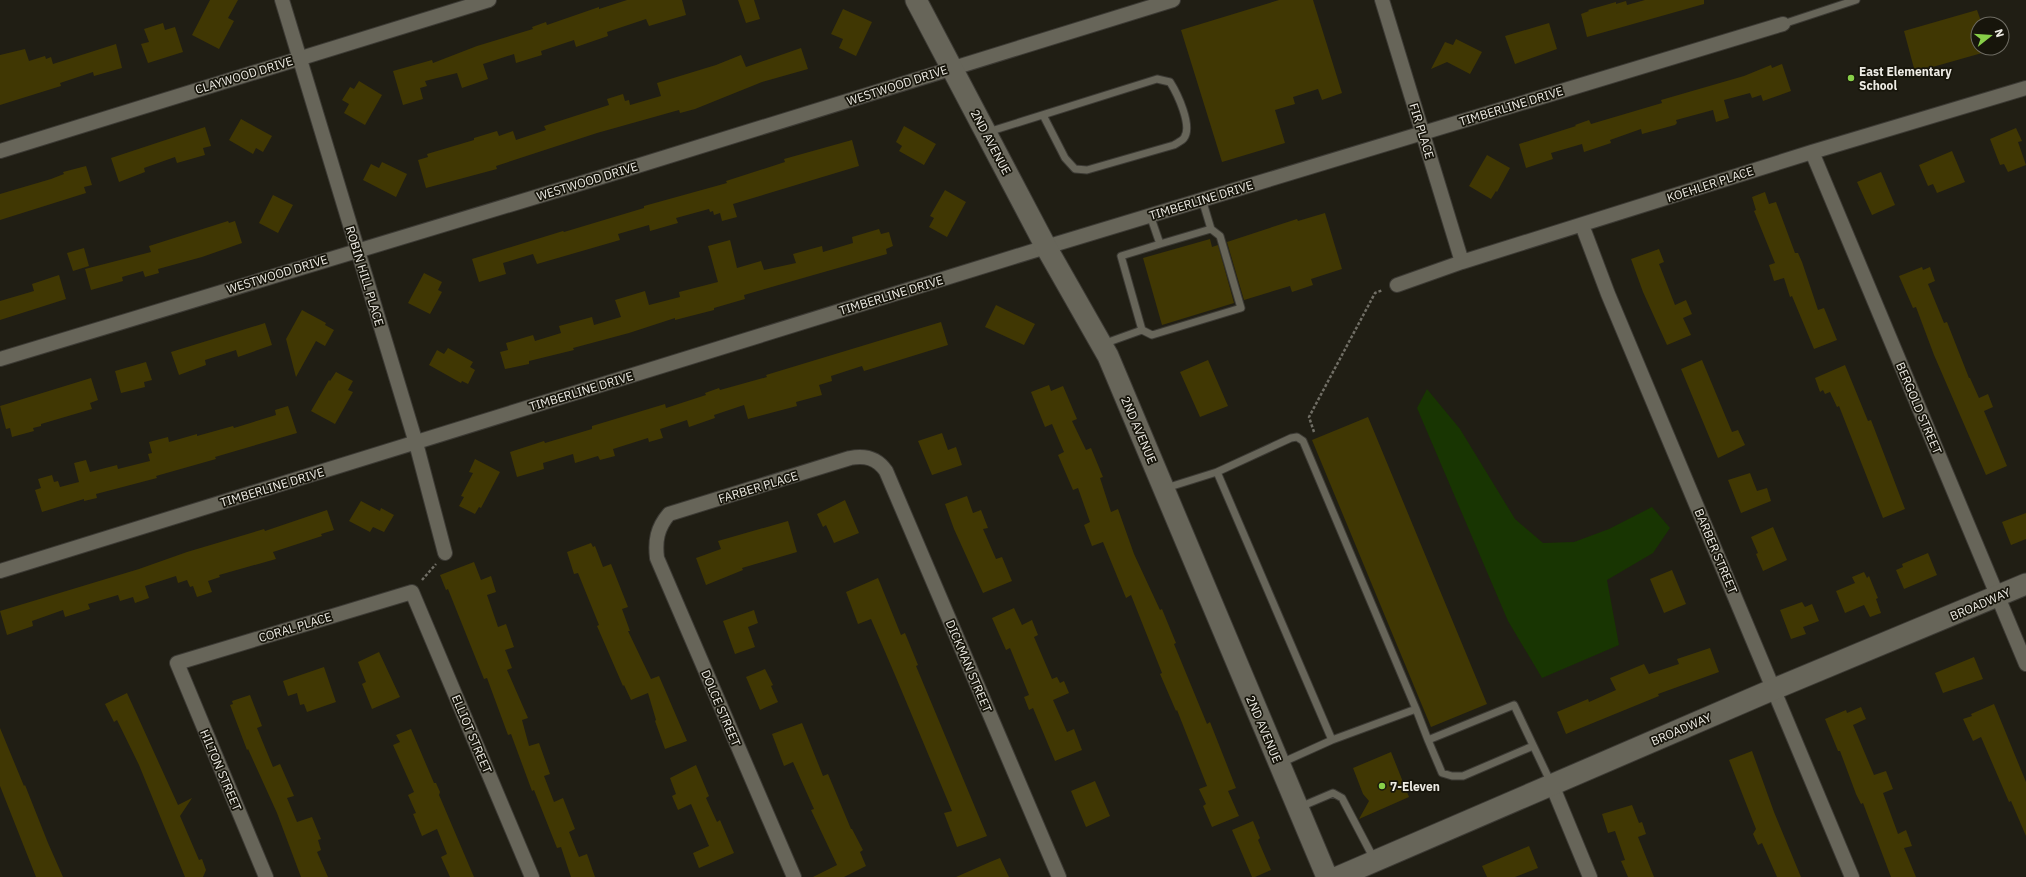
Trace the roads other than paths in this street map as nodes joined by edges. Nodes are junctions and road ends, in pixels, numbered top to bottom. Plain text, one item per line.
1 (282, 0) edge
2 (489, 0) edge
3 (916, 0) edge
4 (1174, 0) edge
5 (1382, 0) edge
6 (1827, 0) edge
7 (1856, 0) edge
8 (1830, 8) junction
9 (1783, 24) joint
10 (300, 58) junction
11 (952, 68) junction
12 (2026, 88) edge
13 (1043, 115) junction
14 (986, 133) junction
15 (1422, 133) junction
16 (0, 150) edge
17 (1812, 152) junction
18 (1202, 199) junction
19 (1150, 215) junction
20 (1582, 225) junction
21 (1211, 229) junction
22 (1160, 244) junction
23 (1046, 247) junction
24 (357, 250) junction
25 (1462, 262) junction
26 (1397, 285) road end
27 (1142, 330) junction
28 (1102, 344) junction
29 (0, 359) edge
30 (416, 443) junction
31 (873, 460) joint
32 (1217, 472) junction
33 (1164, 489) junction
34 (657, 538) joint
35 (445, 553) road end
36 (0, 572) edge
37 (2026, 584) edge
38 (412, 592) joint
39 (1998, 596) junction
40 (177, 663) joint
41 (2026, 664) edge
42 (1774, 690) junction
43 (1416, 709) junction
44 (1332, 740) junction
45 (1428, 740) junction
46 (1533, 746) junction
47 (1279, 764) junction
48 (1552, 785) junction
49 (1298, 808) junction
50 (1375, 861) junction
51 (266, 877) edge
52 (532, 877) edge
53 (794, 877) edge
54 (1059, 877) edge
55 (1327, 877) edge
56 (1338, 877) edge
57 (1590, 877) edge
58 (1852, 877) edge

1 - 10 street, ROBIN HILL PLACE
2 - 10 street, CLAYWOOD DRIVE
3 - 11 street, 2ND AVENUE
4 - 11 street, WESTWOOD DRIVE
5 - 15 street, FIR PLACE
6 - 8 lane
7 - 8 lane
8 - 9 lane
9 - 15 street, TIMBERLINE DRIVE
10 - 16 street, CLAYWOOD DRIVE
10 - 24 street, ROBIN HILL PLACE
11 - 14 street, 2ND AVENUE
11 - 24 street, WESTWOOD DRIVE
12 - 17 street, KOEHLER PLACE
13 - 13 lane
13 - 14 lane
14 - 23 street, 2ND AVENUE
15 - 18 street, TIMBERLINE DRIVE
15 - 25 street, FIR PLACE
17 - 20 street, KOEHLER PLACE
17 - 39 street, BERGOLD STREET
18 - 19 street, TIMBERLINE DRIVE
18 - 21 lane
19 - 22 lane
19 - 23 street, TIMBERLINE DRIVE
20 - 25 street, KOEHLER PLACE
20 - 42 street, BARBER STREET
21 - 22 lane
21 - 27 lane
22 - 27 lane
23 - 28 street, 2ND AVENUE
23 - 30 street, TIMBERLINE DRIVE
24 - 29 street, WESTWOOD DRIVE
24 - 30 street, ROBIN HILL PLACE
25 - 26 street, KOEHLER PLACE
27 - 28 lane
28 - 33 street, 2ND AVENUE
30 - 35 street, ROBIN HILL PLACE
30 - 36 street, TIMBERLINE DRIVE
31 - 34 street, FARBER PLACE
31 - 54 street, DICKMAN STREET
32 - 33 lane
32 - 43 lane
32 - 44 lane
33 - 47 street, 2ND AVENUE
34 - 53 street, DOLCE STREET
37 - 39 street, BROADWAY
38 - 40 street, CORAL PLACE
38 - 52 street, ELLIOT STREET
39 - 41 street, BERGOLD STREET
39 - 42 street, BROADWAY
40 - 51 street, HILTON STREET
42 - 48 street, BROADWAY
42 - 58 street, BARBER STREET
43 - 44 lane
43 - 45 lane
44 - 47 lane
45 - 46 lane
45 - 46 lane
46 - 48 lane
47 - 49 street, 2ND AVENUE
48 - 50 street, BROADWAY
48 - 57 street
49 - 50 lane
49 - 55 street, 2ND AVENUE
50 - 56 street, BROADWAY

